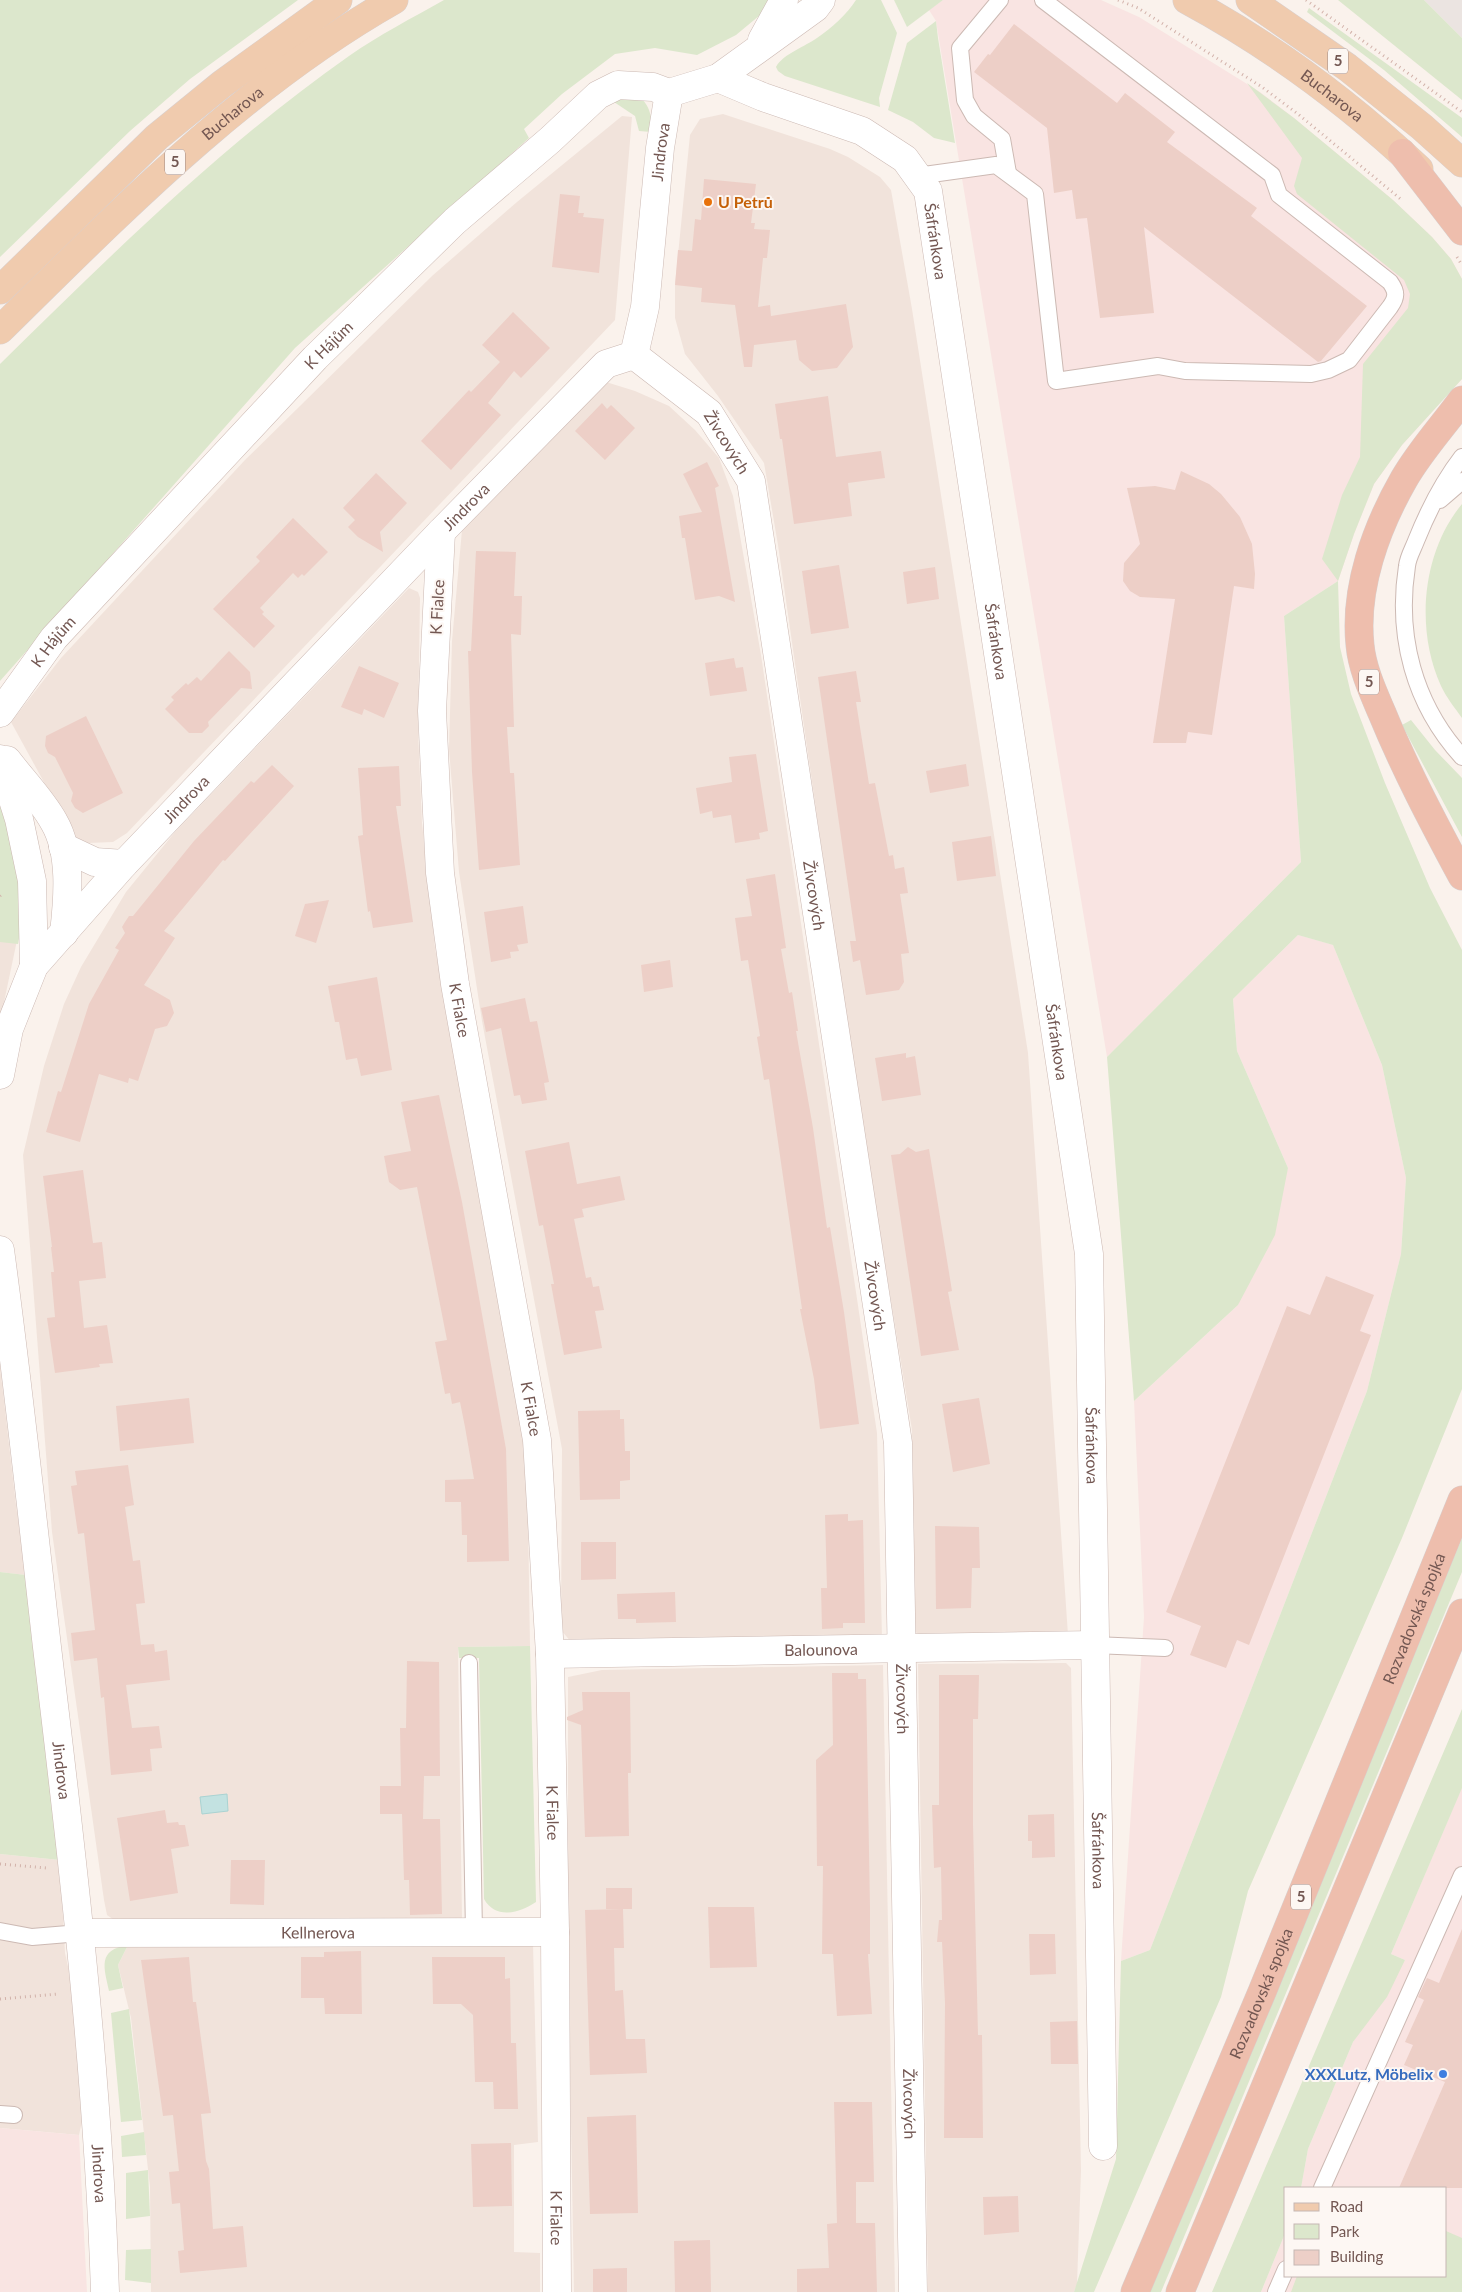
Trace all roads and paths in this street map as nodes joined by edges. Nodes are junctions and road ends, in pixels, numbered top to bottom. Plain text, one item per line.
1 (338, 0) edge
2 (394, 0) edge
3 (784, 0) edge
4 (821, 0) edge
5 (1000, 0) edge
6 (1043, 0) edge
7 (1118, 0) edge
8 (1187, 0) edge
9 (1250, 0) edge
10 (1306, 0) edge
11 (756, 50) junction
12 (718, 78) junction
13 (669, 93) junction
14 (1462, 112) edge
15 (1402, 153) junction
16 (1462, 162) edge
17 (1008, 174) junction
18 (917, 176) junction
19 (1410, 207) dead end
20 (1462, 210) edge
21 (1459, 243) edge
22 (1462, 265) edge
23 (0, 290) edge
24 (0, 330) edge
25 (634, 355) junction
26 (1462, 400) edge
27 (1462, 416) edge
28 (1462, 457) edge
29 (1404, 478) junction
30 (1462, 481) edge
31 (1428, 510) junction
32 (441, 532) junction
33 (0, 712) edge
34 (0, 750) edge
35 (1462, 756) edge
36 (0, 759) edge
37 (63, 847) junction
38 (124, 864) junction
39 (1462, 876) edge
40 (64, 933) junction
41 (34, 966) junction
42 (0, 1075) edge
43 (0, 1250) edge
44 (8, 1376) edge
45 (1462, 1500) edge
46 (1462, 1613) edge
47 (1094, 1646) junction
48 (1165, 1648) dead end
49 (902, 1649) junction
50 (550, 1654) junction
51 (468, 1663) dead end
52 (0, 1864) edge
53 (48, 1868) dead end
54 (1462, 1875) edge
55 (0, 1930) edge
56 (474, 1932) junction
57 (556, 1932) junction
58 (80, 1934) junction
59 (64, 1993) dead end
60 (0, 1999) edge
61 (1103, 2146) dead end
62 (1322, 2187) edge
63 (1284, 2274) edge
64 (105, 2292) edge
65 (557, 2292) edge
66 (912, 2292) edge
67 (1135, 2292) edge
68 (1180, 2292) edge
69 (1276, 2292) edge

1 - 23 main road, Bucharova / 5
2 - 24 main road, Bucharova / 5
3 - 11 street
4 - 11 street
5 - 17 lane
6 - 17 lane
7 - 19 path
8 - 15 main road, Bucharova / 5
9 - 16 main road, Bucharova / 5
10 - 14 path
11 - 12 street
12 - 13 street
12 - 18 street, Šafránkova
13 - 25 street, Jindrova
13 - 33 street, K Hájům
15 - 20 main road, Bucharova / 5
15 - 21 highway, 5
17 - 18 lane
18 - 47 street, Šafránkova
21 - 22 path
25 - 32 street, Jindrova
25 - 49 street, Živcových
26 - 29 highway, 5
27 - 29 highway
28 - 31 lane
29 - 39 highway, 5
30 - 31 lane
31 - 35 lane
32 - 38 street, Jindrova
32 - 50 street, K Fialce
34 - 37 street
36 - 41 street, Jindrova
37 - 38 street
37 - 40 street
38 - 40 street, Jindrova
40 - 41 street, Jindrova
41 - 42 street, Jindrova
43 - 44 street, Jindrova
44 - 58 street, Jindrova
45 - 67 highway, Rozvadovská spojka / 5
46 - 68 highway
47 - 48 lane
47 - 49 street, Balounova
47 - 61 street, Šafránkova
49 - 50 street, Balounova
49 - 66 street, Živcových
50 - 57 street, K Fialce
51 - 56 lane
52 - 53 path
54 - 62 lane
55 - 58 lane
56 - 57 street, Kellnerova
56 - 58 street, Kellnerova
57 - 65 street, K Fialce
58 - 64 street, Jindrova
59 - 60 path
63 - 69 lane

